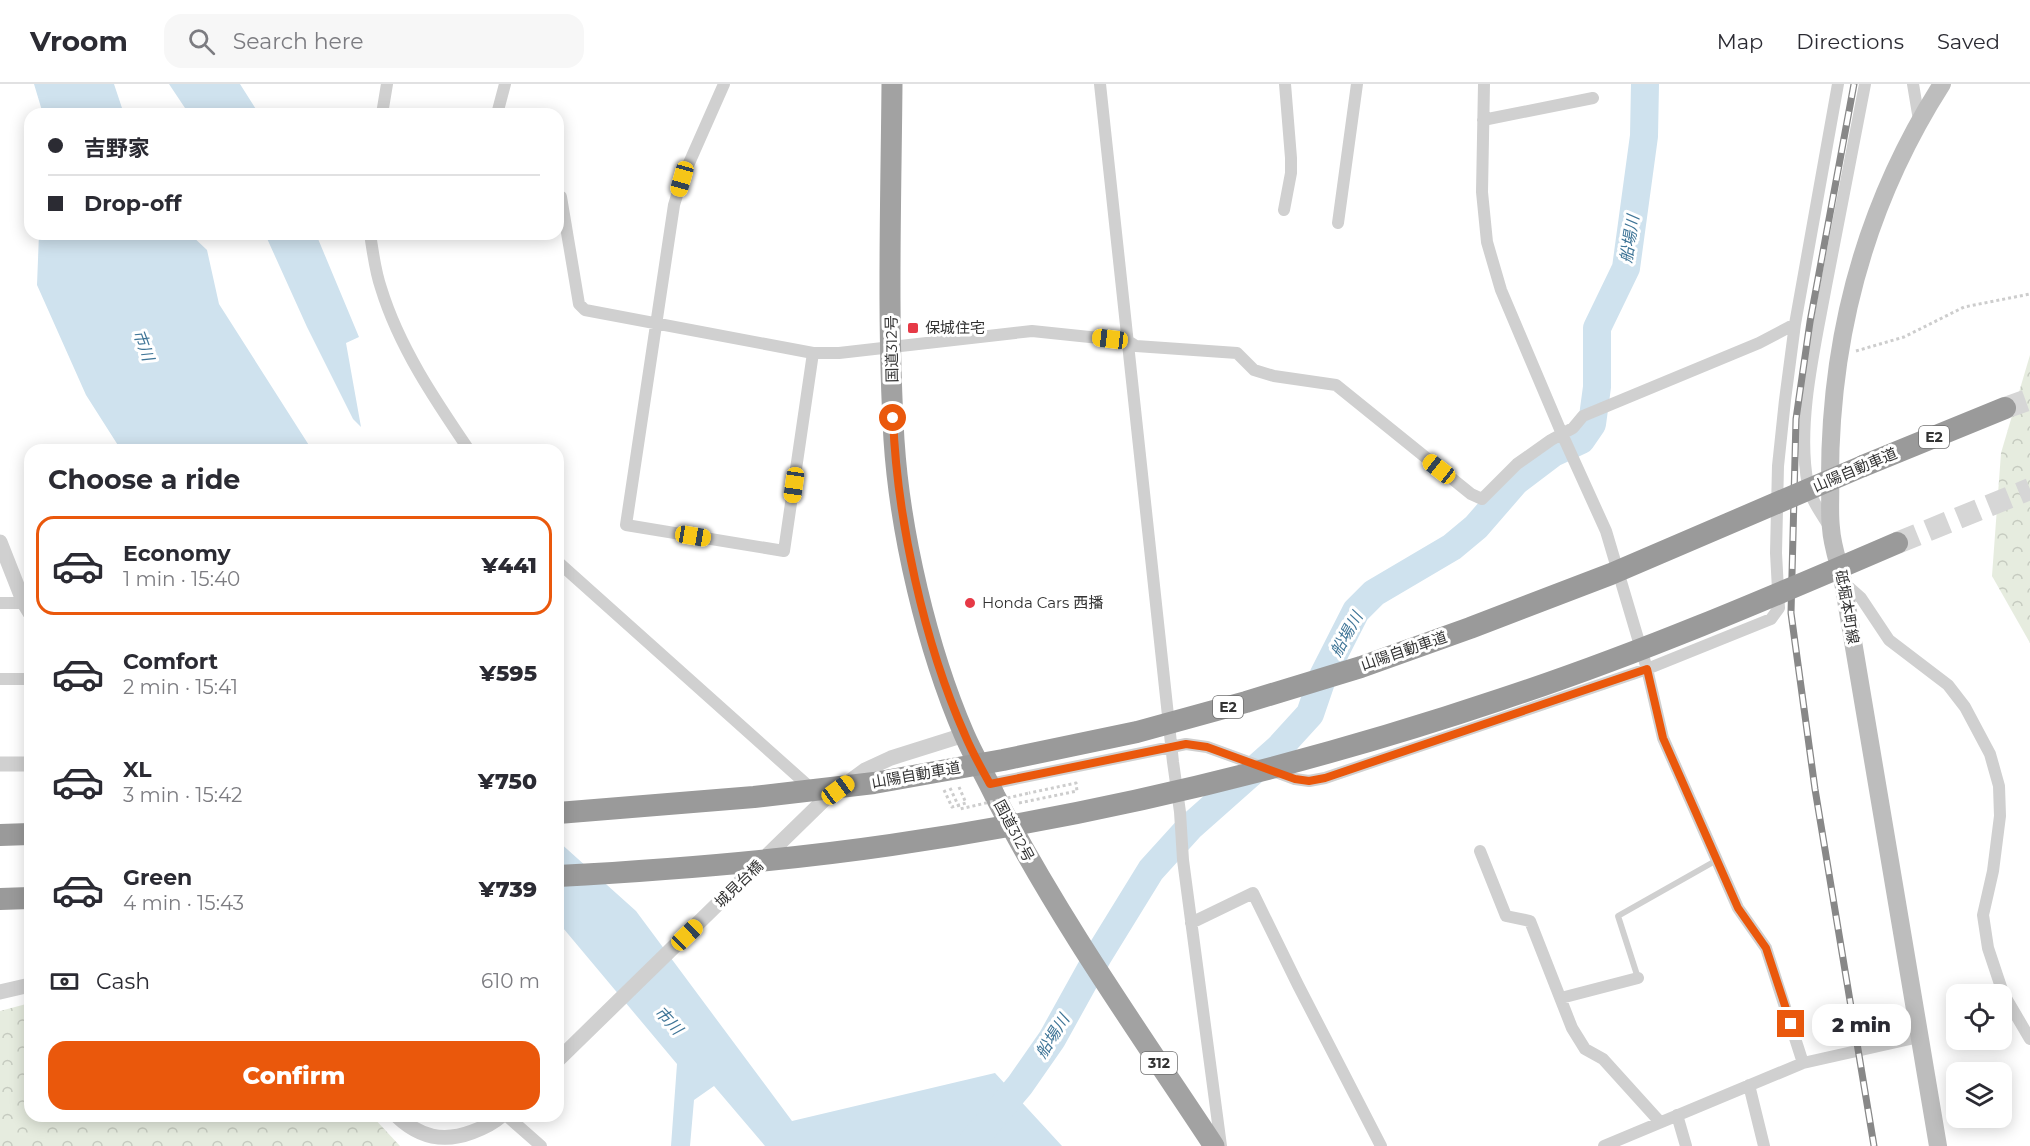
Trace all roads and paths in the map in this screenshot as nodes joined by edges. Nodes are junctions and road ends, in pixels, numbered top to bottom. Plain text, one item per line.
1 (387, 84) edge
2 (504, 84) edge
3 (724, 84) edge
4 (892, 84) edge
5 (1100, 84) edge
6 (1285, 84) edge
7 (1357, 84) edge
8 (1484, 84) edge
9 (1838, 84) edge
10 (1865, 84) edge
11 (1914, 84) edge
12 (1942, 84) edge
13 (1593, 98) dead end
14 (383, 108) edge
15 (498, 108) edge
16 (1483, 120) junction
17 (1918, 120) junction
18 (1284, 210) dead end
19 (564, 215) edge
20 (1338, 223) dead end
21 (371, 240) edge
22 (2030, 294) edge
23 (656, 322) junction
24 (1795, 324) junction
25 (1128, 341) junction
26 (891, 346) junction
27 (813, 352) junction
28 (1838, 357) junction
29 (2006, 408) tunnel mouth
30 (1562, 434) junction
31 (466, 444) edge
32 (1831, 530) junction
33 (0, 542) edge
34 (1897, 543) tunnel mouth
35 (564, 568) edge
36 (1843, 582) junction
37 (24, 601) edge
38 (0, 603) edge
39 (24, 607) edge
40 (1647, 669) junction
41 (0, 679) edge
42 (24, 679) edge
43 (964, 735) junction
44 (1172, 746) junction
45 (0, 764) edge
46 (24, 764) edge
47 (990, 784) junction
48 (1018, 803) dead end
49 (820, 805) junction
50 (960, 809) dead end
51 (564, 813) edge
52 (24, 834) edge
53 (0, 835) edge
54 (1480, 851) dead end
55 (1717, 860) junction
56 (564, 876) edge
57 (24, 898) edge
58 (0, 899) edge
59 (1191, 923) junction
60 (1638, 978) joint
61 (24, 986) edge
62 (0, 992) edge
63 (1561, 998) junction
64 (1919, 1037) junction
65 (2030, 1039) edge
66 (564, 1054) edge
67 (1803, 1063) junction
68 (1749, 1085) junction
69 (1677, 1115) junction
70 (405, 1122) edge
71 (495, 1122) edge
72 (514, 1122) edge
73 (1660, 1122) junction
74 (541, 1146) edge
75 (1214, 1146) edge
76 (1221, 1146) edge
77 (1381, 1146) edge
78 (1604, 1146) edge
79 (1686, 1146) edge
80 (1764, 1146) edge
81 (1938, 1146) edge

1 - 14 street
2 - 15 street
3 - 23 street
4 - 26 highway, 国道312号 / 312
5 - 25 street
6 - 18 street
7 - 20 street
8 - 16 street
9 - 24 street
10 - 32 street
11 - 17 street
12 - 17 main road, 砥堀本町線
13 - 16 street
16 - 30 street
17 - 28 main road, 砥堀本町線
19 - 23 street
21 - 31 street
22 - 28 path
23 - 27 street
23 - 27 street
24 - 30 street
24 - 40 street
25 - 26 street
25 - 30 street
25 - 44 street
26 - 27 street
26 - 43 highway, 国道312号 / 312
28 - 32 main road, 砥堀本町線
29 - 51 highway, 山陽自動車道 / E2, bridge
30 - 40 street
32 - 36 main road, 砥堀本町線
33 - 37 street
34 - 56 highway, bridge
35 - 49 street
36 - 64 main road, 砥堀本町線
36 - 65 street
38 - 39 street
40 - 44 street, bridge
40 - 55 street
41 - 42 street
43 - 47 highway, 国道312号 / 312
43 - 49 street, 城見台橋
44 - 47 street
44 - 59 street
45 - 46 street
47 - 75 highway, 国道312号 / 312
48 - 50 path, bridge
49 - 66 street, 城見台橋
52 - 53 highway
54 - 63 street
55 - 60 lane
55 - 67 street
57 - 58 highway
59 - 76 street
59 - 77 street
60 - 63 street
61 - 62 street
63 - 73 street
64 - 67 street
64 - 81 main road, 砥堀本町線
67 - 68 street
68 - 69 street
68 - 80 street
69 - 73 street
69 - 79 street
70 - 71 street
72 - 74 street
73 - 78 street

